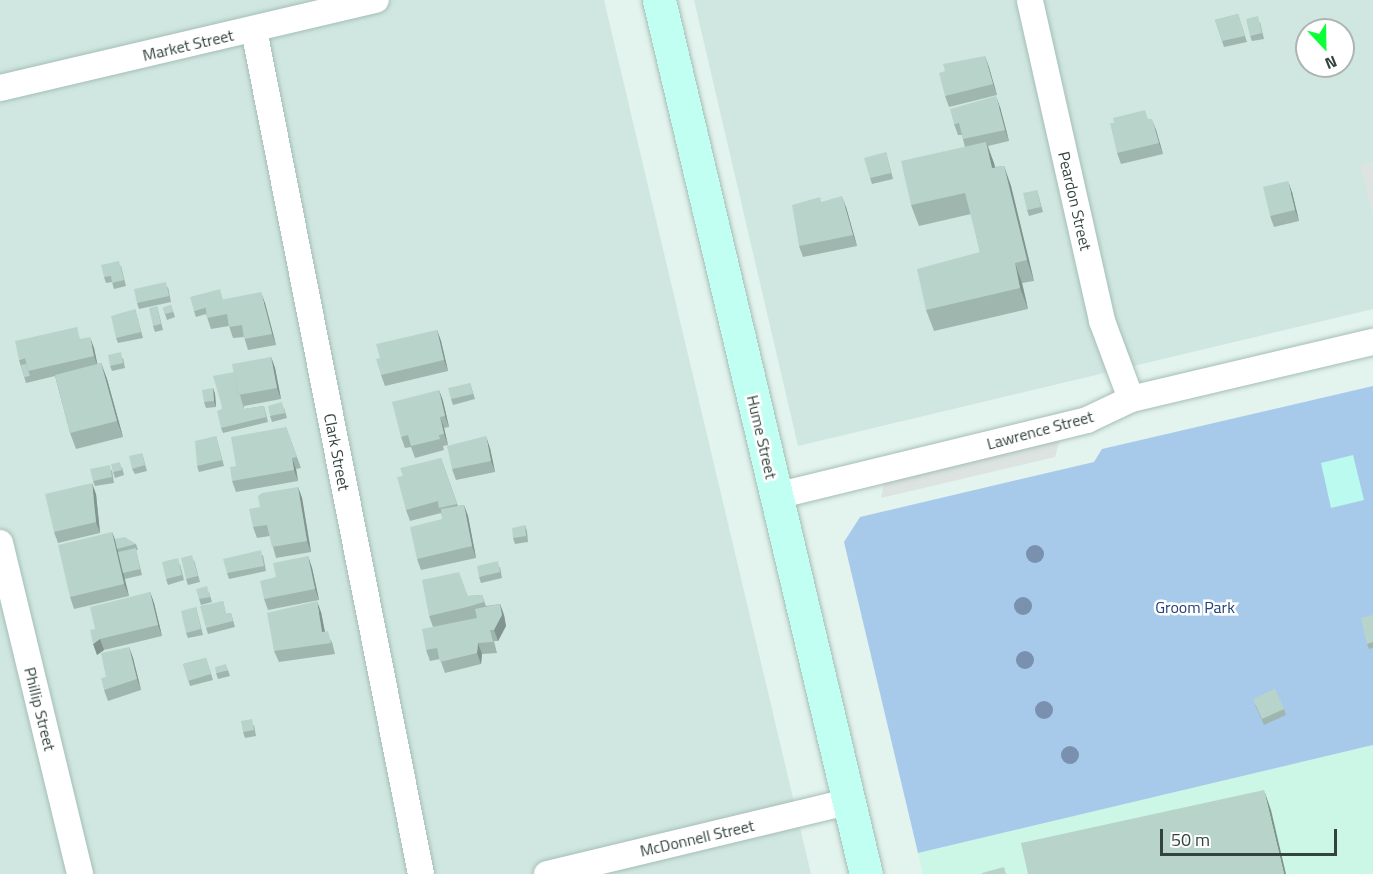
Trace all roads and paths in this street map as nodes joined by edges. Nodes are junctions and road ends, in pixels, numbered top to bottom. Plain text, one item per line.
1 (376, 0) edge
2 (659, 0) edge
3 (1030, 1) edge
4 (254, 30) junction
5 (0, 88) edge
6 (1373, 342) edge
7 (1131, 399) junction
8 (776, 496) junction
9 (0, 543) edge
10 (848, 802) junction
11 (80, 874) edge
12 (421, 874) edge
13 (547, 874) edge
14 (866, 874) edge

1 - 4 street, Market Street
2 - 8 street, Hume Street
3 - 7 street, Peardon Street
4 - 5 street, Market Street
4 - 12 street, Clark Street
6 - 7 street, Lawrence Street
7 - 8 street, Lawrence Street
8 - 10 street, Hume Street
9 - 11 street, Phillip Street
10 - 13 street, McDonnell Street
10 - 14 street, Hume Street

